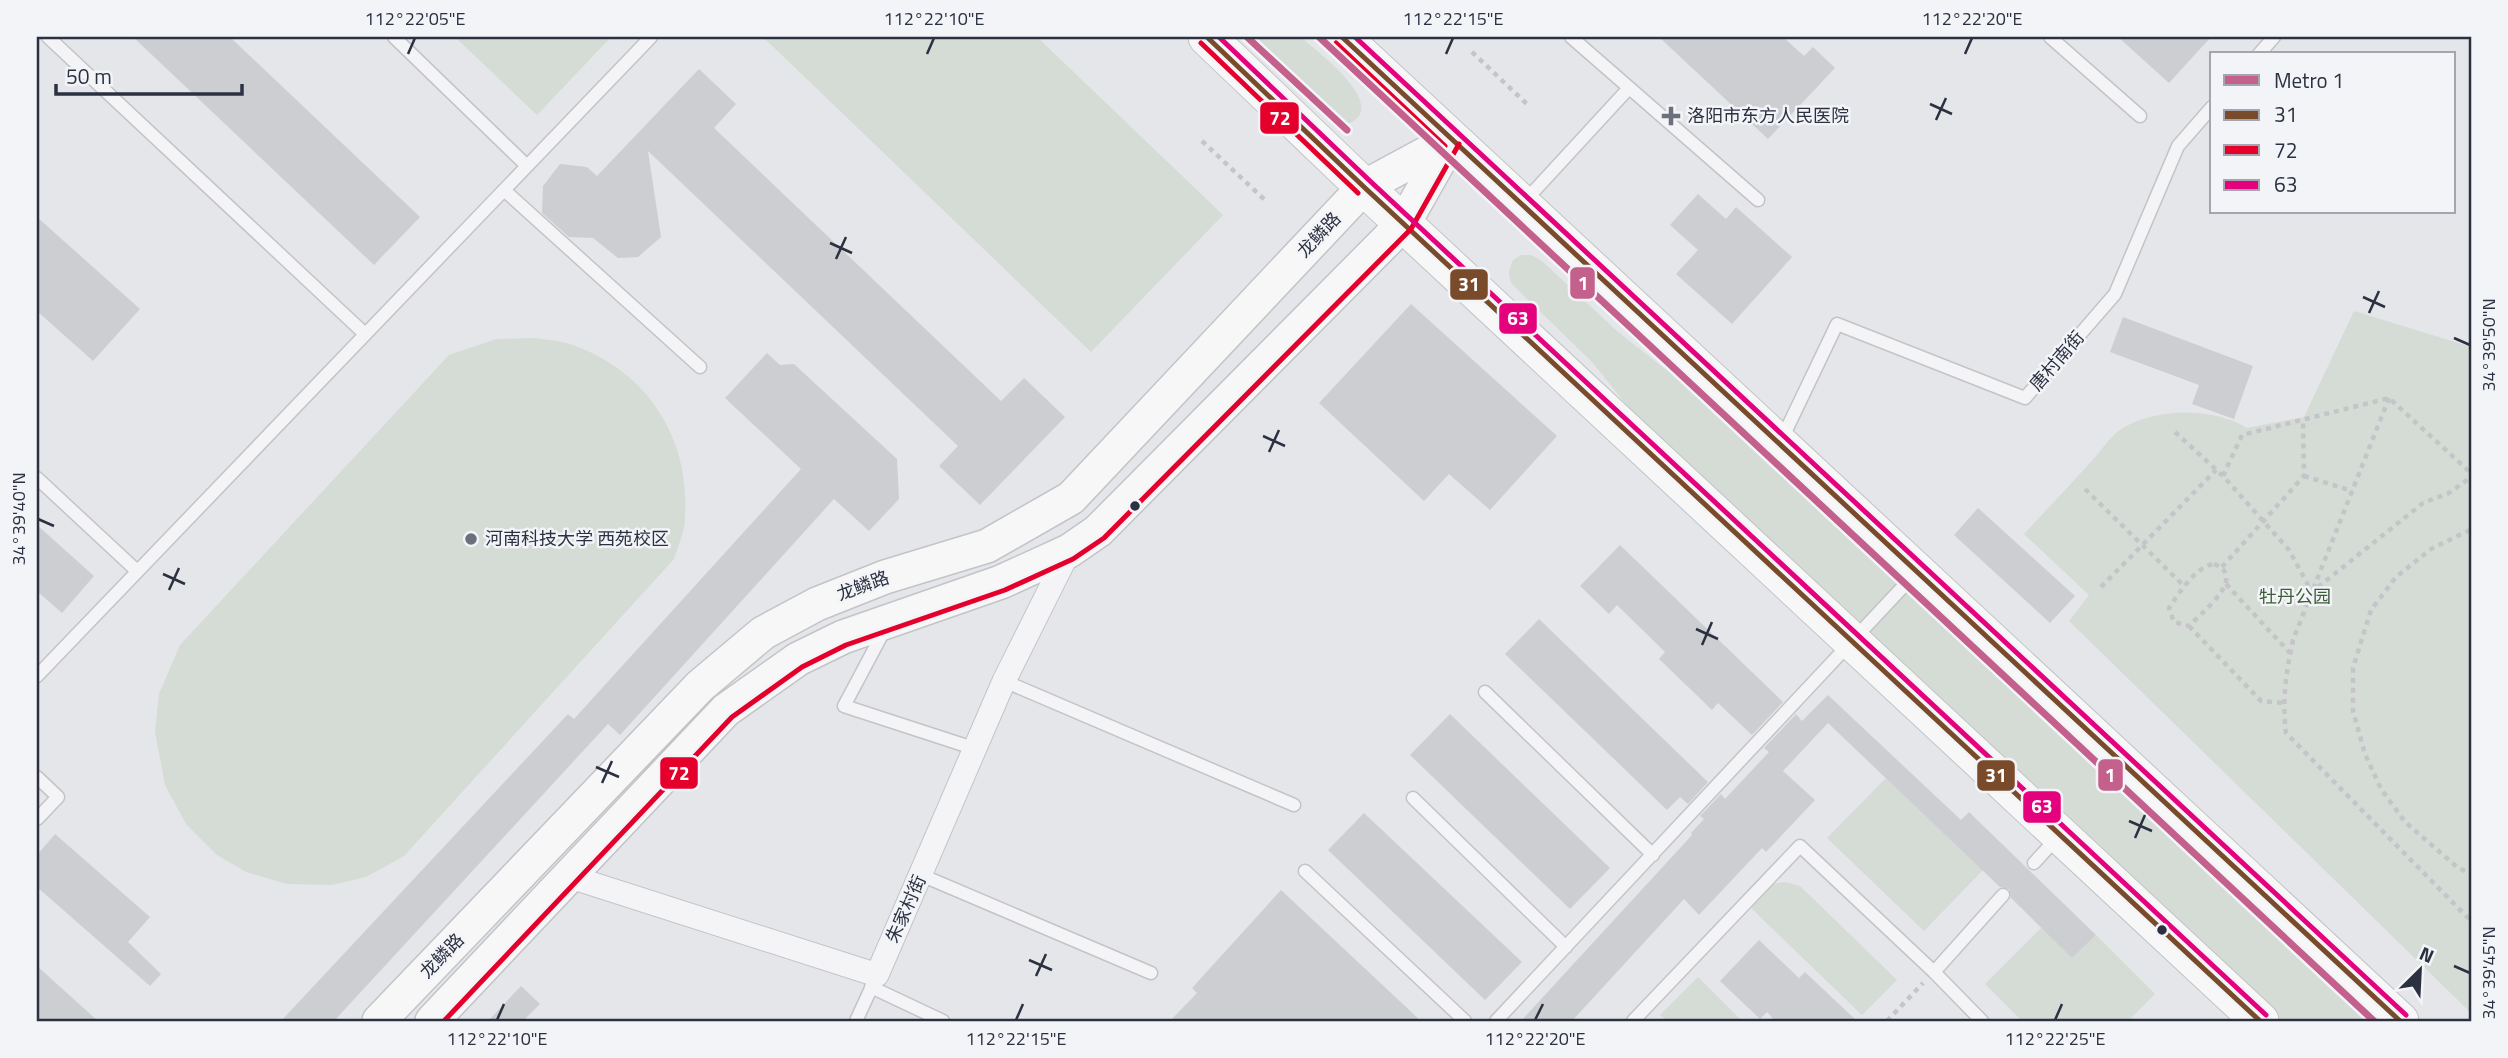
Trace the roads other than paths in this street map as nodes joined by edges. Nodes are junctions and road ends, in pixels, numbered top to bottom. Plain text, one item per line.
1 (48, 37) edge
2 (394, 37) edge
3 (651, 37) edge
4 (1207, 37) edge
5 (1342, 37) edge
6 (1571, 37) edge
7 (2050, 37) edge
8 (2274, 37) edge
9 (2261, 52) edge
10 (1629, 88) junction
11 (2210, 109) edge
12 (2140, 116) dead end
13 (1451, 139) junction
14 (527, 166) junction
15 (1364, 187) junction
16 (503, 190) junction
17 (1758, 200) dead end
18 (1521, 205) junction
19 (1404, 223) junction
20 (365, 334) junction
21 (699, 367) dead end
22 (1780, 445) junction
23 (37, 478) edge
24 (1069, 551) junction
25 (137, 571) junction
26 (1917, 572) junction
27 (890, 620) junction
28 (1853, 642) junction
29 (37, 676) edge
30 (1004, 681) junction
31 (1485, 692) dead end
32 (976, 749) junction
33 (37, 777) edge
34 (1413, 798) dead end
35 (1294, 805) dead end
36 (37, 819) edge
37 (2060, 835) junction
38 (1653, 855) junction
39 (2034, 863) dead end
40 (1305, 871) dead end
41 (921, 875) junction
42 (571, 877) junction
43 (2003, 895) dead end
44 (1566, 947) junction
45 (1934, 972) junction
46 (1151, 973) dead end
47 (874, 981) junction
48 (379, 1021) edge
49 (432, 1021) edge
50 (856, 1021) edge
51 (943, 1021) edge
52 (1465, 1021) edge
53 (1496, 1021) edge
54 (1633, 1021) edge
55 (1982, 1021) edge
56 (2260, 1021) edge
57 (2400, 1021) edge

1 - 20 lane
2 - 14 lane
3 - 14 lane
4 - 15 main road
5 - 13 main road
6 - 10 lane
7 - 12 lane
8 - 9 lane
10 - 17 lane
10 - 18 lane
11 - 22 lane, 唐村南街
13 - 15 main road, 龙鳞路
13 - 18 main road
13 - 19 main road
14 - 16 lane
15 - 19 main road
15 - 48 main road, 龙鳞路
16 - 20 lane
16 - 21 lane
18 - 22 main road
19 - 24 main road
19 - 28 main road
20 - 25 lane
22 - 26 main road
23 - 25 lane
24 - 27 main road
24 - 30 street, 朱家村街
25 - 29 lane
26 - 28 lane
26 - 57 main road
27 - 32 lane
27 - 42 main road
28 - 37 main road
28 - 38 lane
30 - 32 street, 朱家村街
30 - 35 lane
31 - 38 lane
32 - 41 street, 朱家村街
33 - 36 lane
34 - 44 lane
37 - 39 lane
37 - 56 main road
38 - 44 lane
40 - 52 lane
41 - 46 lane
41 - 47 street, 朱家村街
42 - 47 street
42 - 49 main road
43 - 45 lane
44 - 53 lane
45 - 54 lane
45 - 55 lane
47 - 50 lane
47 - 51 lane

